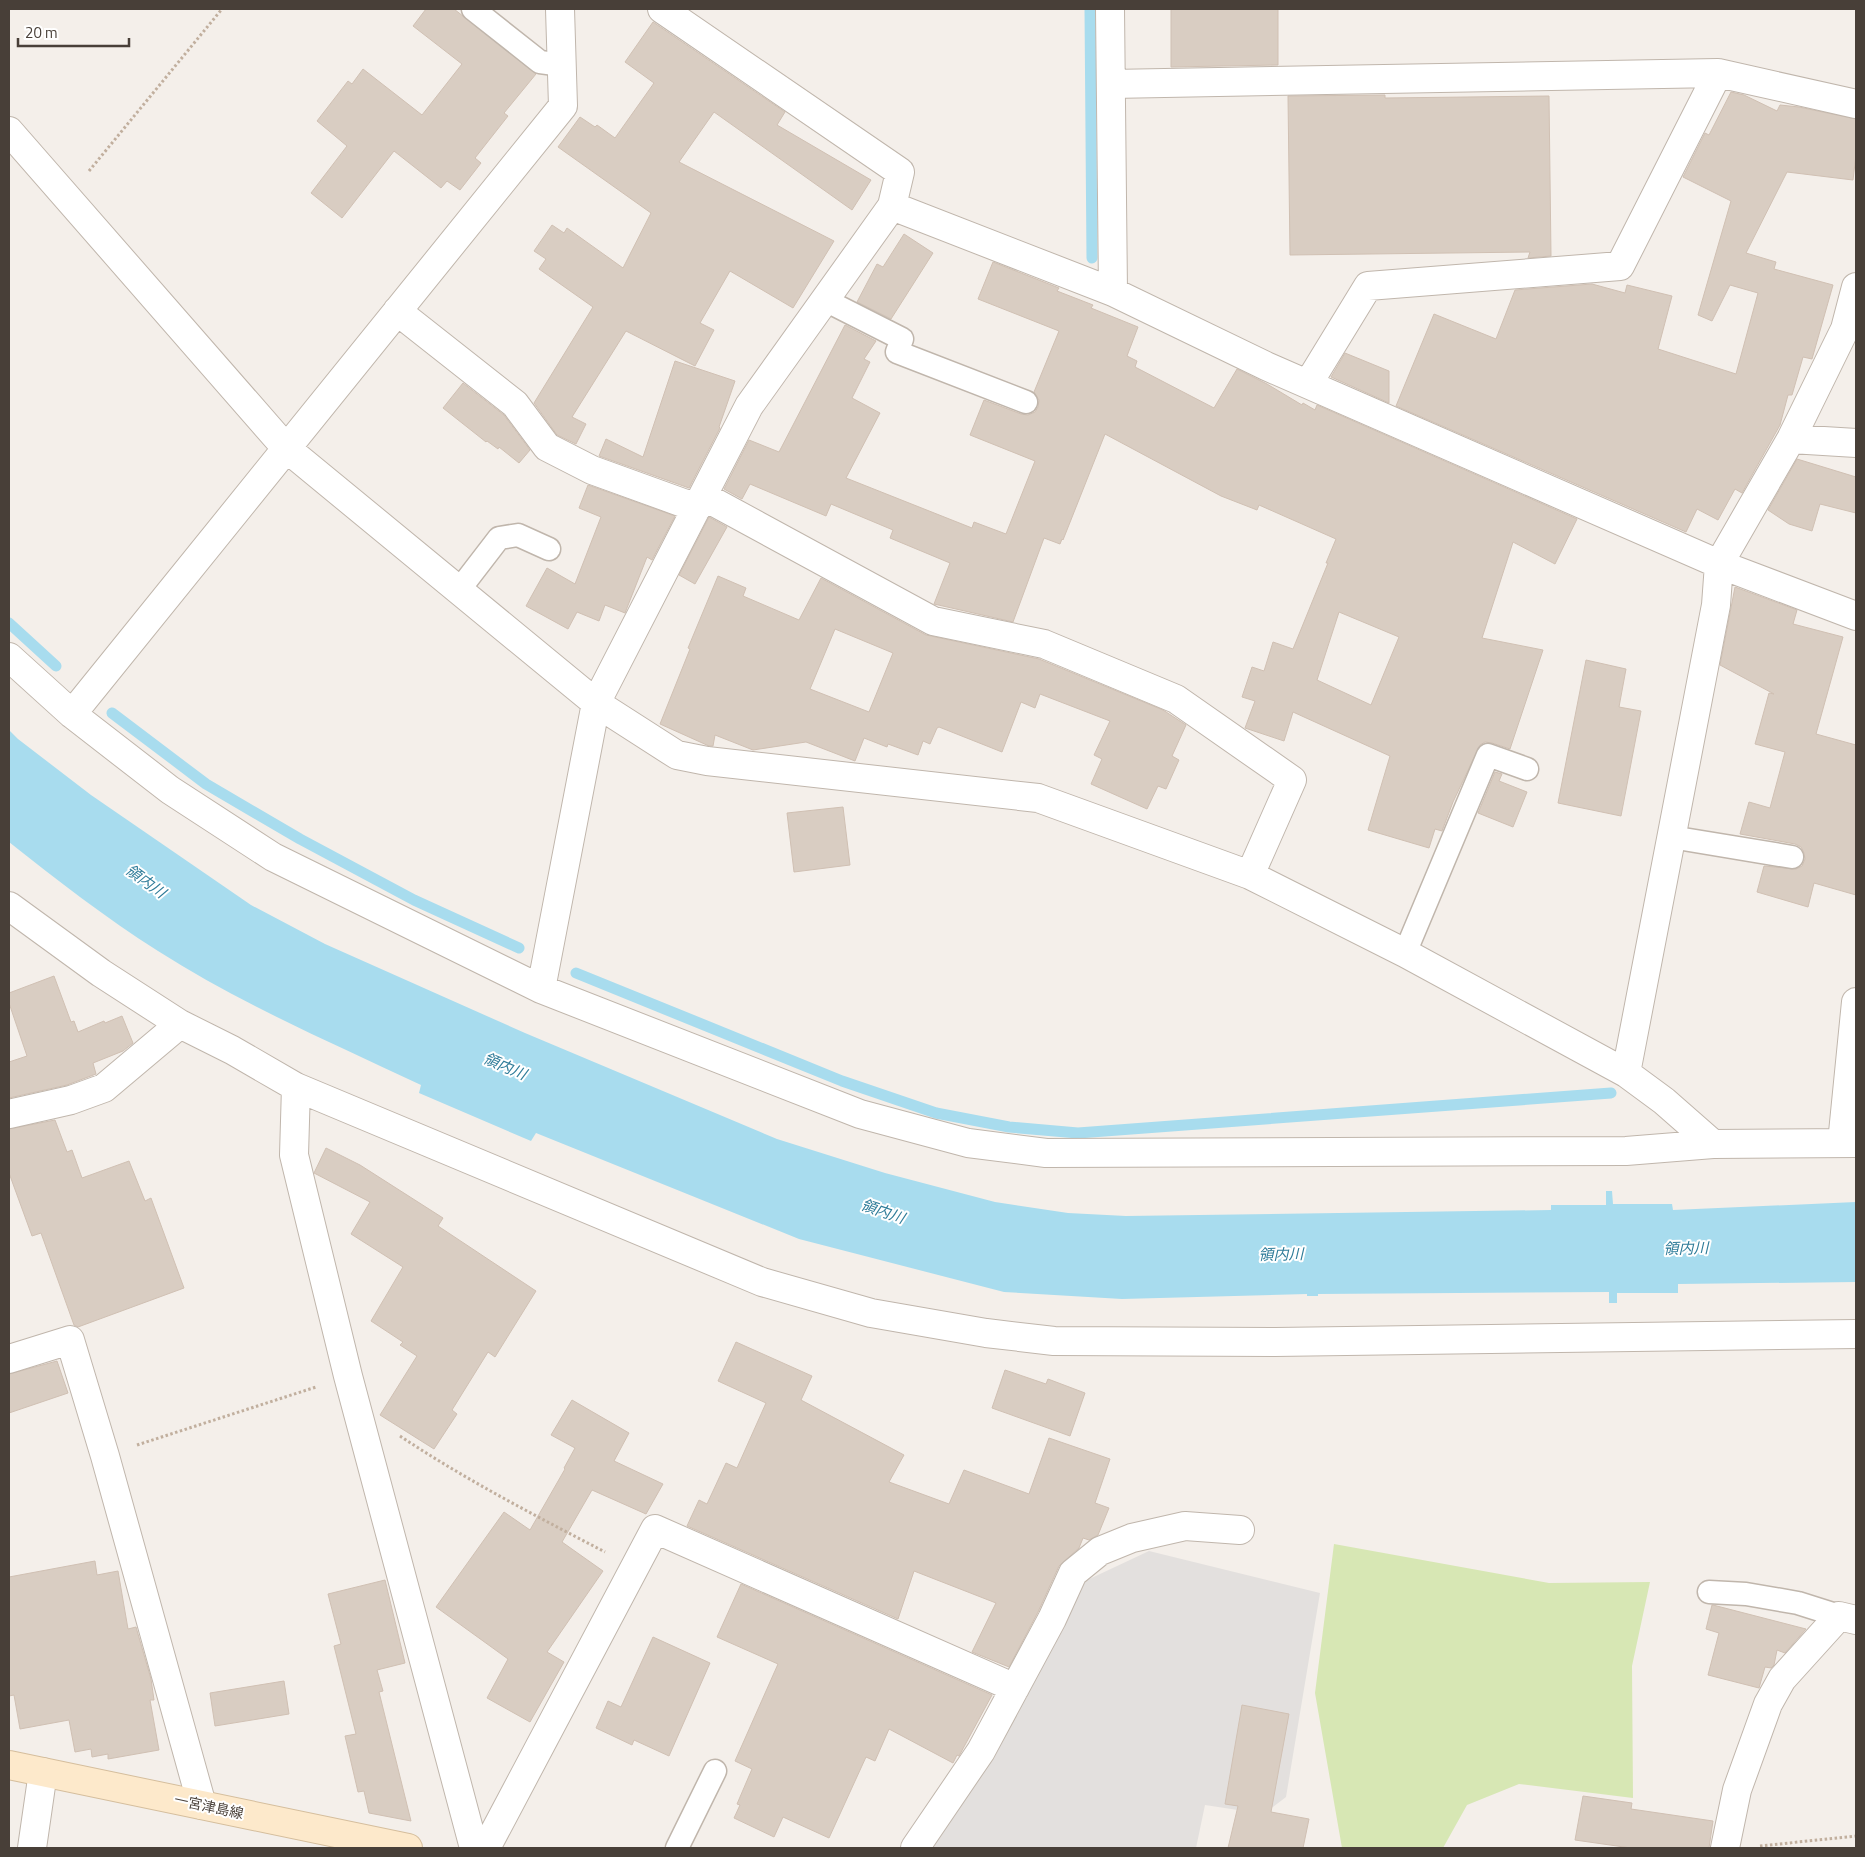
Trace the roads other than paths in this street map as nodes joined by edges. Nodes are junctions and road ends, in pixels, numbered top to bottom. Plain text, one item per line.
1 (473, 9) edge
2 (560, 9) edge
3 (662, 9) edge
4 (1110, 9) edge
5 (562, 65) junction
6 (1718, 73) junction
7 (1111, 84) junction
8 (1856, 104) edge
9 (9, 131) edge
10 (892, 206) junction
11 (1856, 287) edge
12 (1113, 292) junction
13 (826, 300) junction
14 (397, 311) junction
15 (1308, 384) junction
16 (1026, 402) dead end
17 (1791, 439) junction
18 (1856, 442) edge
19 (286, 448) junction
20 (700, 502) junction
21 (549, 549) dead end
22 (1720, 564) junction
23 (459, 590) junction
24 (1856, 616) edge
25 (9, 657) edge
26 (596, 703) junction
27 (72, 714) junction
28 (1527, 769) dead end
29 (1671, 837) junction
30 (1792, 858) dead end
31 (1250, 876) junction
32 (9, 906) edge
33 (1405, 954) junction
34 (541, 989) junction
35 (1856, 1002) edge
36 (180, 1024) junction
37 (1626, 1073) junction
38 (296, 1087) junction
39 (9, 1114) edge
40 (1849, 1143) edge
41 (1713, 1144) junction
42 (1856, 1334) edge
43 (9, 1359) edge
44 (1240, 1530) dead end
45 (1709, 1592) dead end
46 (1848, 1618) edge
47 (1015, 1688) junction
48 (9, 1765) edge
49 (715, 1771) dead end
50 (43, 1772) junction
51 (202, 1804) junction
52 (32, 1848) edge
53 (408, 1848) edge
54 (474, 1848) edge
55 (486, 1848) edge
56 (677, 1848) edge
57 (915, 1848) edge
58 (1725, 1848) edge

1 - 5 lane
2 - 5 street
3 - 10 street
4 - 7 street
5 - 14 street
6 - 7 street
6 - 8 street
6 - 15 street
7 - 12 street
9 - 19 street
10 - 12 street
10 - 13 street
11 - 17 street
12 - 15 street
13 - 16 lane
13 - 20 street
14 - 19 street
14 - 20 street
15 - 22 street
17 - 18 street
17 - 22 street
19 - 23 street
19 - 27 street
20 - 26 street
20 - 31 street
21 - 23 lane
22 - 24 street
22 - 29 street
23 - 26 street
25 - 27 street
26 - 31 street
26 - 34 street
27 - 34 street
28 - 33 lane
29 - 30 lane
29 - 37 street
31 - 33 street
32 - 36 street
33 - 37 street
34 - 41 street
35 - 40 street
36 - 38 street
36 - 39 street
37 - 41 street
38 - 42 street
38 - 54 street
40 - 41 street
43 - 51 street
44 - 47 street
45 - 46 lane
46 - 58 street
47 - 55 street
47 - 57 street
48 - 50 main road, 一宮津島線
49 - 56 lane
50 - 51 main road, 一宮津島線
50 - 52 street
51 - 53 main road, 一宮津島線

